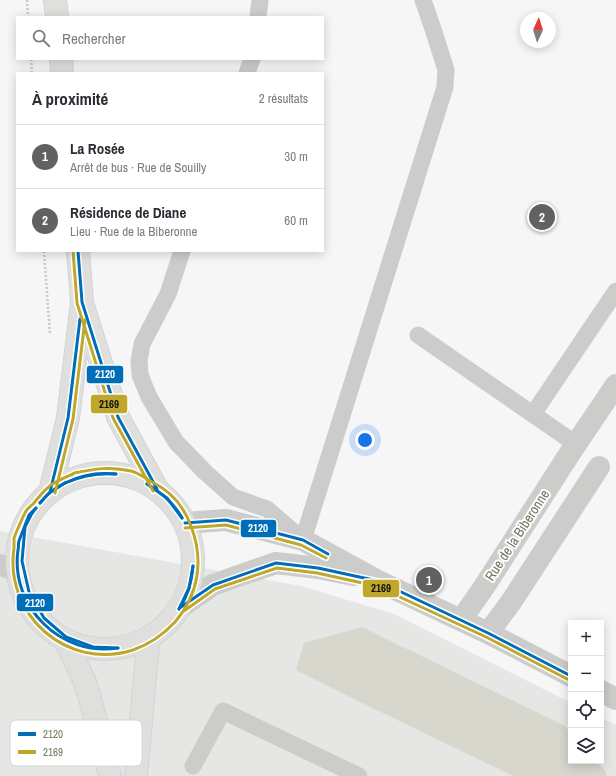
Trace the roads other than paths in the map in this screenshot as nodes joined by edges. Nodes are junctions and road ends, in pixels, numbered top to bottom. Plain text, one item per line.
1 (55, 0) edge
2 (260, 0) edge
3 (423, 0) edge
4 (57, 16) edge
5 (258, 16) edge
6 (60, 60) edge
7 (252, 60) edge
8 (62, 72) edge
9 (247, 72) edge
10 (78, 252) edge
11 (182, 252) edge
12 (616, 291) edge
13 (82, 302) junction
14 (418, 335) dead end
15 (616, 385) edge
16 (533, 414) junction
17 (574, 447) junction
18 (607, 472) edge
19 (157, 489) junction
20 (50, 492) junction
21 (185, 523) junction
22 (303, 540) junction
23 (9, 568) edge
24 (378, 581) junction
25 (181, 608) junction
26 (461, 620) junction
27 (488, 633) junction
28 (150, 638) junction
29 (65, 640) junction
30 (568, 674) edge
31 (604, 693) edge
32 (616, 699) edge
33 (96, 720) edge
34 (141, 720) edge
35 (107, 766) edge
36 (137, 766) edge
37 (193, 766) dead end
38 (110, 776) edge
39 (136, 776) edge
40 (359, 776) edge

1 - 4 main road
2 - 5 lane
3 - 22 lane
6 - 8 main road
7 - 9 lane
10 - 13 main road
11 - 22 lane
12 - 16 lane
13 - 19 main road
13 - 20 main road
14 - 16 lane
15 - 17 street, Rue de la Biberonne
16 - 17 lane
17 - 18 street
17 - 26 street, Rue de la Biberonne
18 - 27 street
19 - 20 main road
19 - 21 main road
20 - 23 main road
21 - 22 street
21 - 25 main road
22 - 24 street
23 - 29 main road
24 - 25 street
24 - 26 street
25 - 28 main road
26 - 27 street
27 - 30 street
28 - 29 main road
28 - 34 main road
29 - 33 main road
31 - 32 street
35 - 38 main road
36 - 39 main road
37 - 40 lane

